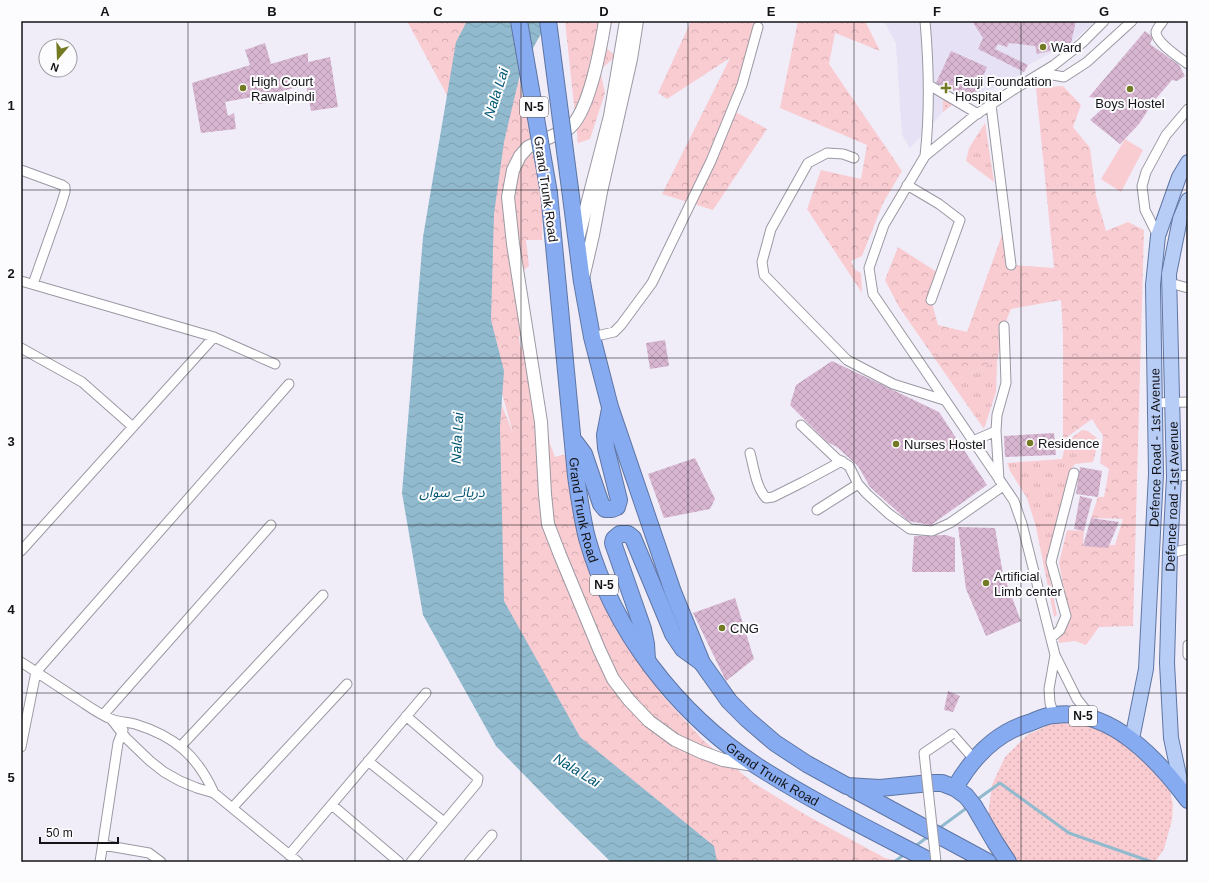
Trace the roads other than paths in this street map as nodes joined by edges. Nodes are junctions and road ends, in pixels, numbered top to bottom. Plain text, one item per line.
1 (520, 21) edge
2 (548, 21) edge
3 (605, 21) edge
4 (924, 21) edge
5 (1104, 21) edge
6 (1132, 21) edge
7 (1163, 21) edge
8 (634, 22) edge
9 (758, 27) dead end
10 (1188, 64) edge
11 (1042, 73) junction
12 (929, 85) junction
13 (991, 105) junction
14 (1188, 109) edge
15 (978, 114) junction
16 (925, 156) junction
17 (854, 158) dead end
18 (1188, 162) edge
19 (21, 170) edge
20 (907, 185) junction
21 (1188, 200) edge
22 (1158, 236) junction
23 (577, 244) junction
24 (1011, 265) dead end
25 (21, 281) edge
26 (582, 282) junction
27 (1170, 283) junction
28 (33, 284) junction
29 (1188, 288) edge
30 (931, 300) dead end
31 (1004, 326) dead end
32 (214, 337) junction
33 (592, 337) junction
34 (21, 348) edge
35 (275, 364) dead end
36 (288, 384) dead end
37 (944, 400) junction
38 (1188, 402) edge
39 (1155, 403) junction
40 (1173, 403) junction
41 (610, 407) junction
42 (802, 425) dead end
43 (133, 427) junction
44 (996, 431) junction
45 (573, 438) junction
46 (973, 442) junction
47 (750, 453) dead end
48 (842, 461) junction
49 (1074, 473) dead end
50 (1188, 475) edge
51 (1174, 477) junction
52 (1001, 483) junction
53 (858, 484) junction
54 (817, 510) dead end
55 (271, 525) dead end
56 (1188, 550) edge
57 (21, 551) edge
58 (1170, 553) junction
59 (323, 595) dead end
60 (1050, 638) junction
61 (1188, 645) edge
62 (1055, 655) junction
63 (1188, 655) edge
64 (647, 661) junction
65 (21, 662) edge
66 (702, 662) junction
67 (36, 672) junction
68 (347, 684) dead end
69 (426, 693) dead end
70 (1054, 714) junction
71 (406, 716) junction
72 (107, 718) junction
73 (1092, 718) junction
74 (127, 722) junction
75 (121, 733) junction
76 (1132, 739) junction
77 (181, 746) junction
78 (21, 747) edge
79 (974, 758) junction
80 (368, 761) junction
81 (756, 765) junction
82 (848, 786) junction
83 (956, 788) junction
84 (214, 793) junction
85 (1186, 797) edge
86 (332, 805) junction
87 (233, 808) junction
88 (444, 822) junction
89 (492, 835) dead end
90 (103, 845) junction
91 (289, 854) junction
92 (928, 860) edge
93 (100, 862) edge
94 (161, 862) edge
95 (298, 862) edge
96 (399, 862) edge
97 (411, 862) edge
98 (469, 862) edge
99 (936, 862) edge
100 (988, 862) edge
101 (1008, 862) edge

1 - 45 highway, Grand Trunk Road / N-5, bridge
2 - 23 highway, Grand Trunk Road / N-5, bridge
3 - 81 main road
4 - 12 street
5 - 11 street
6 - 11 street
7 - 10 street
8 - 23 main road
8 - 26 main road
9 - 33 street
11 - 13 street
12 - 15 street
12 - 16 street
13 - 15 street
13 - 24 street
14 - 22 street
15 - 16 street
16 - 20 street
17 - 37 street
18 - 22 main road, Defence Road - 1st Avenue
19 - 28 street
20 - 30 street
20 - 37 street
21 - 27 main road, Defence road -1st Avenue
22 - 39 main road, Defence Road - 1st Avenue
23 - 26 highway, Grand Trunk Road / N-5
25 - 28 street
26 - 33 highway, Grand Trunk Road / N-5
27 - 29 street
27 - 40 main road, Defence road -1st Avenue
28 - 32 street
31 - 44 street
32 - 35 street
32 - 43 street
33 - 41 highway, Grand Trunk Road / N-5
34 - 43 street
36 - 67 street
37 - 46 street
38 - 40 street
39 - 40 street
39 - 76 main road, Defence Road - 1st Avenue
40 - 51 main road, Defence road -1st Avenue
41 - 45 highway
41 - 66 highway, Grand Trunk Road / N-5
42 - 48 street
43 - 57 street
44 - 46 street
44 - 52 street
45 - 64 highway, Grand Trunk Road / N-5
46 - 52 street
47 - 48 street
48 - 53 street
49 - 60 street
50 - 51 street
51 - 58 main road, Defence road -1st Avenue
52 - 53 street
52 - 60 street
53 - 54 street
55 - 72 street
56 - 58 street
58 - 85 main road, Defence road -1st Avenue
59 - 77 street
60 - 62 street
61 - 63 street
62 - 70 street
62 - 73 street
64 - 66 highway
64 - 81 highway, Grand Trunk Road / N-5
65 - 67 street
66 - 82 highway, Grand Trunk Road / N-5
67 - 72 street
67 - 78 street
68 - 87 street
69 - 71 street
70 - 73 highway, N-5
70 - 79 highway, N-5
71 - 80 street
71 - 88 street
72 - 74 street
72 - 75 street
73 - 76 highway, N-5
74 - 75 street
74 - 77 street
75 - 84 street
75 - 90 street
76 - 85 highway, N-5
77 - 84 street
79 - 83 highway, N-5
79 - 99 street, bridge
80 - 86 street
80 - 88 street
81 - 92 highway, Grand Trunk Road / N-5
82 - 83 highway, Grand Trunk Road / N-5
82 - 100 highway, Grand Trunk Road / N-5
83 - 101 highway, Grand Trunk Road / N-5
84 - 87 street
86 - 91 street
86 - 96 street
87 - 91 street
88 - 97 street
89 - 98 street
90 - 93 street
90 - 94 street
91 - 95 street

